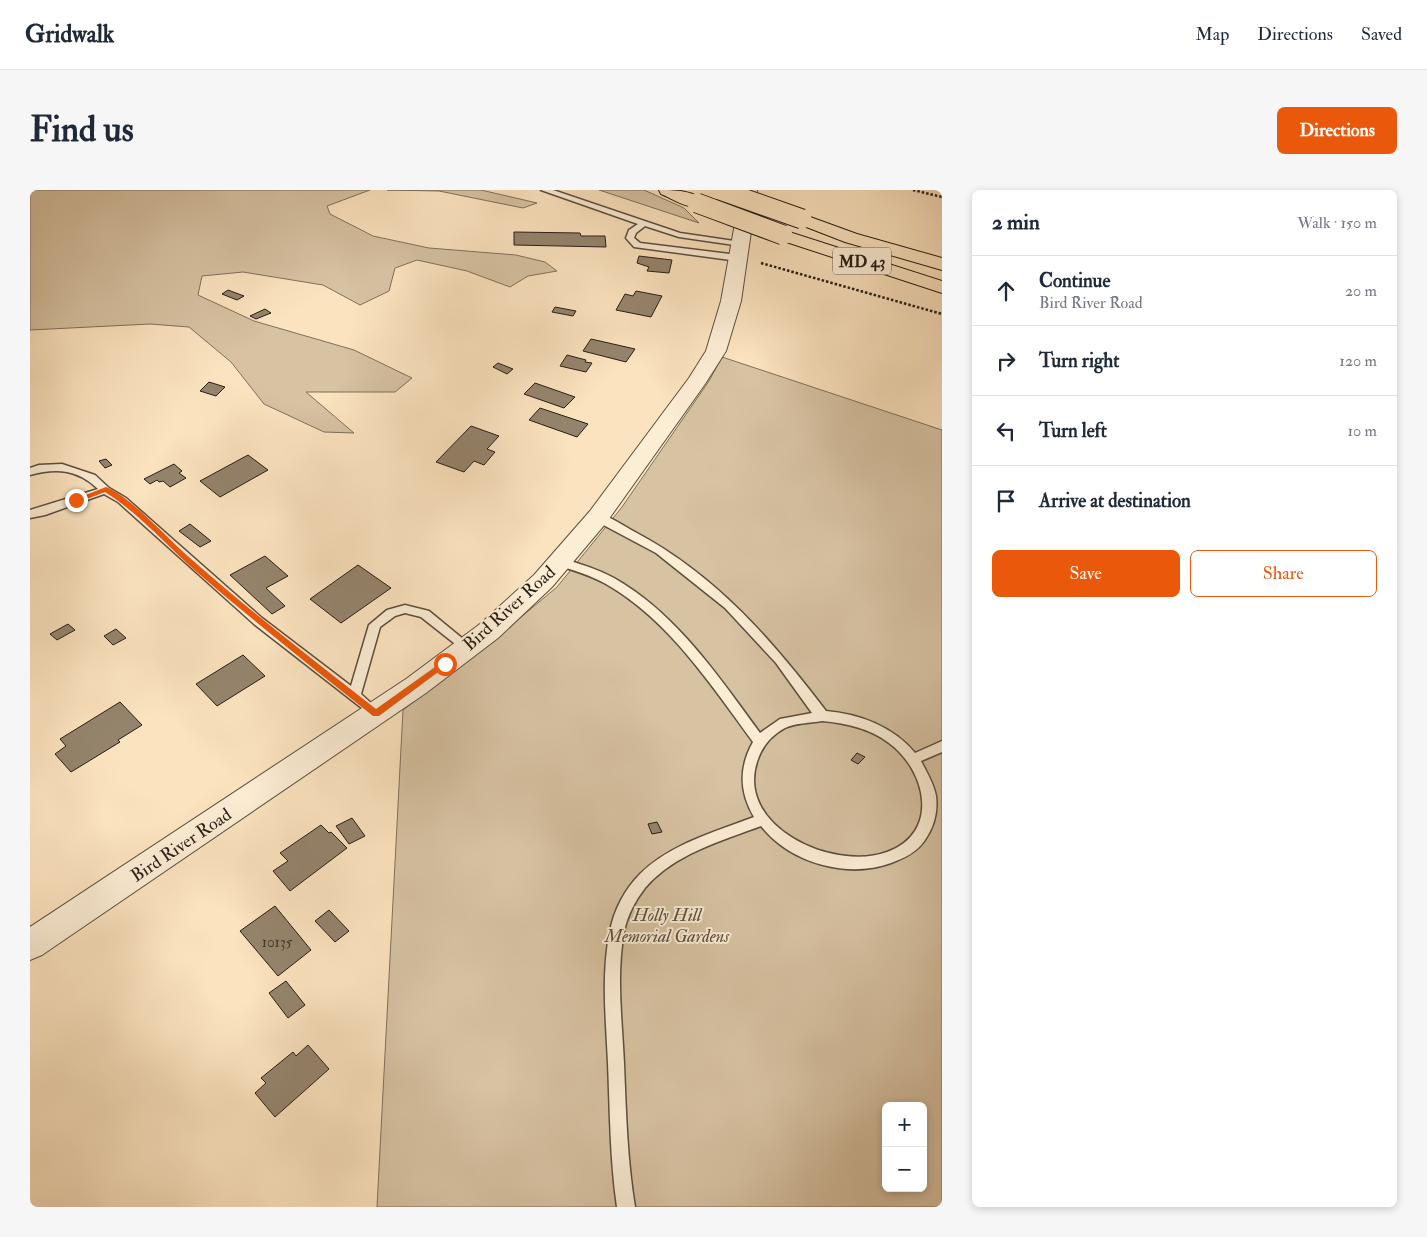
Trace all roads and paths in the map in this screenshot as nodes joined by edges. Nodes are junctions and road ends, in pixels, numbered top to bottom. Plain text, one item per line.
1 (545, 190) edge
2 (668, 190) edge
3 (720, 190) edge
4 (749, 190) edge
5 (914, 190) edge
6 (942, 197) edge
7 (643, 224) junction
8 (739, 251) junction
9 (942, 264) edge
10 (942, 287) edge
11 (942, 314) edge
12 (30, 472) edge
13 (106, 490) junction
14 (30, 514) edge
15 (598, 517) junction
16 (560, 562) junction
17 (468, 648) junction
18 (354, 696) junction
19 (376, 714) junction
20 (822, 716) junction
21 (760, 742) junction
22 (942, 746) edge
23 (914, 759) junction
24 (763, 819) junction
25 (30, 945) edge
26 (626, 1207) edge

1 - 7 lane
2 - 10 main road, MD 43, bridge
3 - 9 main road, MD 43, bridge
4 - 8 street, Bird River Road
5 - 6 path
7 - 8 lane
7 - 8 lane
8 - 11 path
8 - 15 street, Bird River Road
12 - 13 lane
13 - 14 lane
13 - 18 lane
15 - 16 street, Bird River Road
15 - 20 lane
16 - 17 street, Bird River Road
16 - 21 lane
17 - 18 lane
17 - 19 street, Bird River Road
18 - 19 lane
19 - 25 street, Bird River Road
20 - 21 lane
20 - 23 lane
21 - 24 lane
22 - 23 lane
23 - 24 lane
24 - 26 lane

